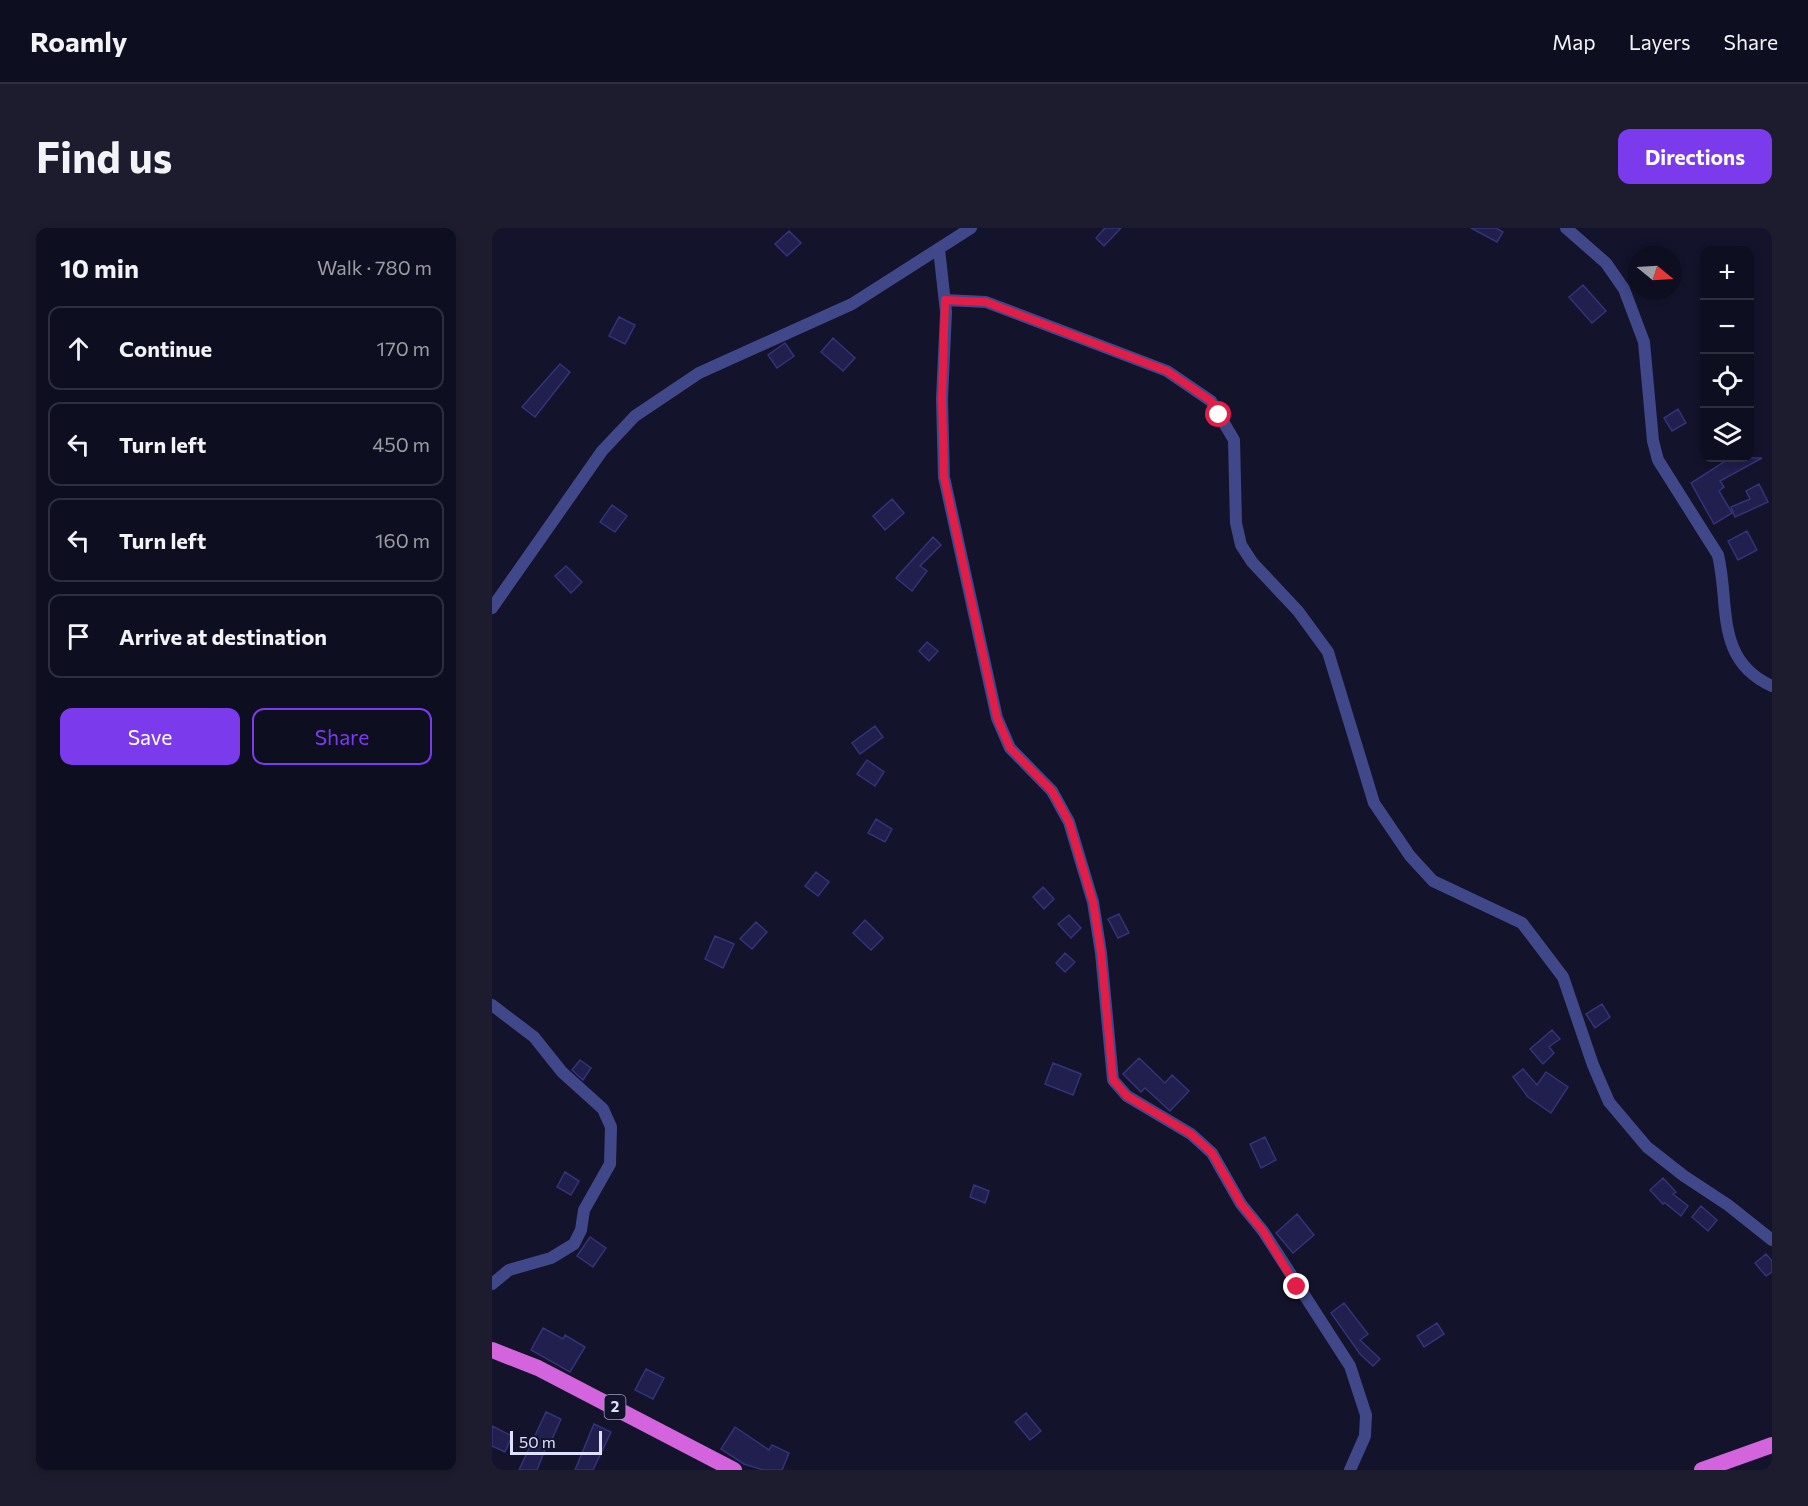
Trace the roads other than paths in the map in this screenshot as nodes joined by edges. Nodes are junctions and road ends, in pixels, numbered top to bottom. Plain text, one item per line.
1 (971, 228) edge
2 (1566, 228) edge
3 (939, 249) junction
4 (945, 300) junction
5 (492, 608) edge
6 (1772, 686) edge
7 (492, 1005) edge
8 (1772, 1240) edge
9 (492, 1284) edge
10 (492, 1350) edge
11 (1772, 1445) edge
12 (734, 1470) edge
13 (1350, 1470) edge
14 (1702, 1470) edge

1 - 3 street
2 - 6 street
3 - 4 street
3 - 5 street
4 - 8 street
4 - 13 street
7 - 9 street
10 - 12 highway, 2
11 - 14 highway

